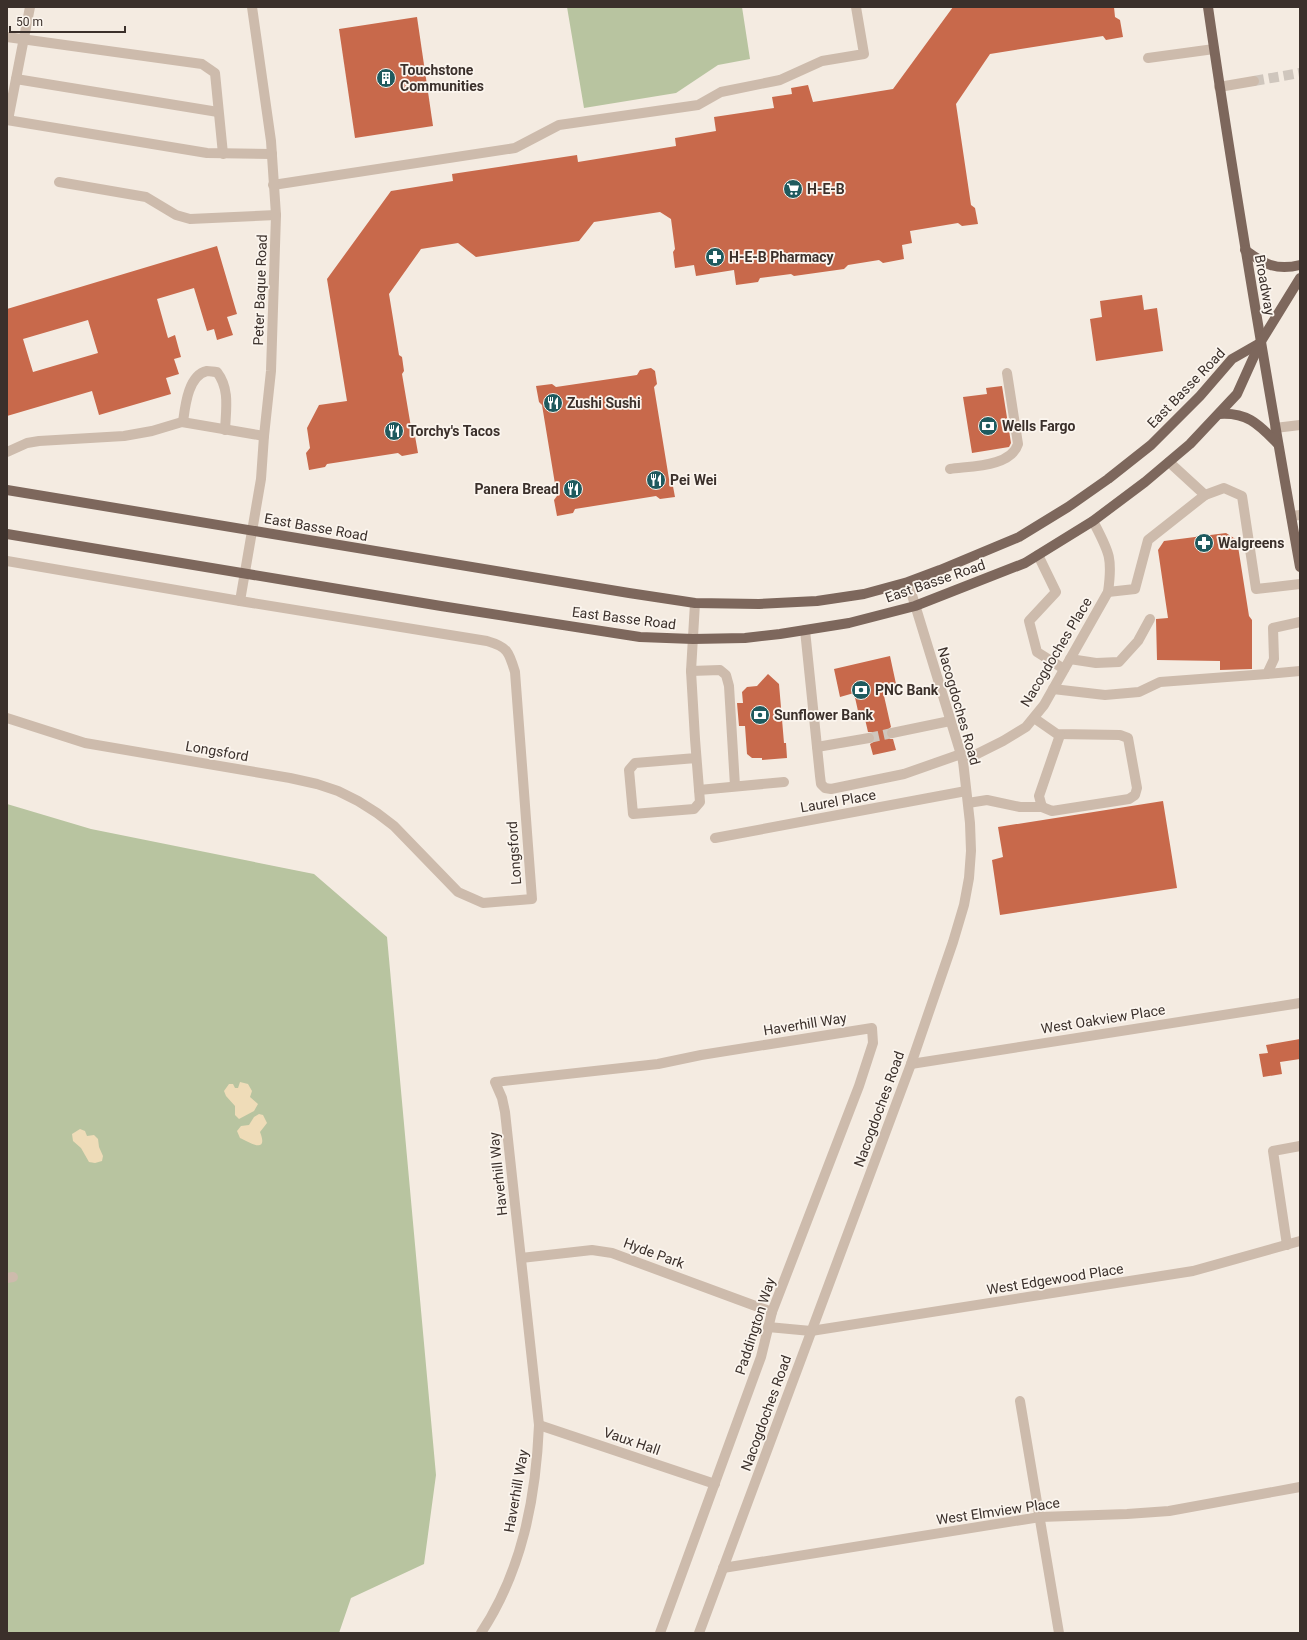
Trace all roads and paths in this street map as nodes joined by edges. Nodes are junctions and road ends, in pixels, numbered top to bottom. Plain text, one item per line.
1 (30, 7) edge
2 (252, 7) edge
3 (856, 7) edge
4 (1208, 7) edge
5 (7, 37) edge
6 (23, 40) junction
7 (1214, 49) junction
8 (1148, 58) dead end
9 (16, 79) junction
10 (1254, 81) tunnel mouth
11 (1220, 86) junction
12 (10, 90) edge
13 (218, 112) junction
14 (7, 120) edge
15 (223, 154) junction
16 (272, 154) junction
17 (59, 182) dead end
18 (273, 186) junction
19 (276, 215) junction
20 (1245, 250) junction
21 (1300, 265) edge
22 (1300, 278) edge
23 (1260, 343) junction
24 (1007, 373) dead end
25 (1219, 414) junction
26 (183, 422) junction
27 (1300, 425) edge
28 (1275, 428) junction
29 (225, 430) junction
30 (264, 436) junction
31 (1278, 444) junction
32 (7, 452) edge
33 (1169, 462) junction
34 (950, 468) dead end
35 (7, 490) edge
36 (1205, 495) junction
37 (1296, 516) edge
38 (1093, 521) junction
39 (252, 530) junction
40 (7, 534) edge
41 (1038, 555) junction
42 (7, 561) edge
43 (1300, 567) edge
44 (244, 572) junction
45 (908, 582) junction
46 (1300, 584) edge
47 (1108, 592) junction
48 (240, 601) junction
49 (695, 603) junction
50 (915, 606) junction
51 (1150, 619) dead end
52 (1300, 622) edge
53 (805, 630) junction
54 (692, 639) junction
55 (1070, 659) junction
56 (1064, 669) junction
57 (692, 671) junction
58 (1300, 671) edge
59 (1267, 674) junction
60 (1053, 689) junction
61 (7, 718) edge
62 (1034, 718) junction
63 (950, 721) junction
64 (892, 733) tunnel mouth
65 (1060, 735) junction
66 (869, 738) tunnel mouth
67 (817, 747) junction
68 (696, 758) junction
69 (962, 758) junction
70 (784, 782) dead end
71 (736, 786) junction
72 (699, 790) junction
73 (966, 791) junction
74 (968, 803) junction
75 (1042, 807) junction
76 (715, 838) dead end
77 (1300, 1003) edge
78 (872, 1028) joint
79 (911, 1064) junction
80 (1300, 1146) edge
81 (1300, 1241) edge
82 (1287, 1245) junction
83 (521, 1258) junction
84 (772, 1312) junction
85 (768, 1327) junction
86 (811, 1331) junction
87 (1020, 1401) dead end
88 (539, 1425) junction
89 (715, 1484) junction
90 (1300, 1487) edge
91 (1040, 1517) junction
92 (723, 1568) junction
93 (481, 1633) edge
94 (660, 1633) edge
95 (699, 1633) edge
96 (1059, 1633) edge

1 - 6 street
2 - 16 street, Peter Baque Road
3 - 18 street
4 - 7 main road, Broadway
5 - 6 street
6 - 9 street
6 - 13 street
7 - 8 street
7 - 11 main road, Broadway
9 - 12 street
9 - 13 street
10 - 11 street
11 - 20 main road, Broadway
12 - 14 street
13 - 15 street
14 - 15 street
15 - 16 street
16 - 18 street, Peter Baque Road
17 - 19 street
18 - 19 street, Peter Baque Road
19 - 30 street, Peter Baque Road
20 - 21 main road
20 - 23 main road, Broadway
22 - 23 main road
23 - 25 main road, East Basse Road
23 - 28 main road, Broadway
23 - 45 main road, East Basse Road
24 - 34 street
25 - 31 main road
25 - 33 main road, East Basse Road
26 - 29 street
26 - 29 street
26 - 32 street
27 - 28 street
28 - 31 main road, Broadway
29 - 30 street
30 - 39 street, Peter Baque Road
31 - 37 main road, Broadway
33 - 36 street
33 - 38 main road, East Basse Road
35 - 39 main road, East Basse Road
36 - 46 street
36 - 47 street
37 - 43 main road, Broadway
38 - 41 main road, East Basse Road
38 - 47 street, Nacogdoches Place
39 - 44 street, Peter Baque Road
39 - 49 main road, East Basse Road
40 - 44 main road, East Basse Road
41 - 50 main road, East Basse Road
41 - 56 street
42 - 48 street, Longsford
44 - 48 street
44 - 54 main road, East Basse Road
45 - 49 main road, East Basse Road
45 - 50 street, Nacogdoches Road
47 - 55 street, Nacogdoches Place
48 - 61 street, Longsford
49 - 54 street
50 - 53 main road, East Basse Road
50 - 63 street, Nacogdoches Road
51 - 55 street
52 - 59 street
53 - 54 main road, East Basse Road
53 - 67 street
54 - 57 street
55 - 56 street, Nacogdoches Place
56 - 60 street, Nacogdoches Place
57 - 68 street
57 - 71 street
58 - 59 street
59 - 60 street
60 - 62 street, Nacogdoches Place
62 - 65 street
62 - 69 street, Nacogdoches Place
63 - 64 street
63 - 69 street, Nacogdoches Road
65 - 75 street
65 - 75 street
66 - 67 street
67 - 69 street, Nacogdoches Place
68 - 72 street
68 - 72 street
69 - 73 street, Nacogdoches Road
70 - 71 street
71 - 72 street
73 - 74 street, Nacogdoches Road
73 - 76 street, Laurel Place
74 - 75 street
74 - 79 street, Nacogdoches Road
77 - 79 street, West Oakview Place
78 - 83 street, Haverhill Way
78 - 84 street, Paddington Way
79 - 86 street, Nacogdoches Road
80 - 82 street
81 - 82 street, West Edgewood Place
82 - 86 street, West Edgewood Place
83 - 84 street, Hyde Park
83 - 88 street, Haverhill Way
84 - 85 street, Paddington Way
85 - 86 street
85 - 89 street, Paddington Way
86 - 92 street, Nacogdoches Road
87 - 91 street
88 - 89 street, Vaux Hall
88 - 93 street, Haverhill Way
89 - 94 street, Paddington Way
90 - 91 street, West Elmview Place
91 - 92 street, West Elmview Place
91 - 96 street
92 - 95 street, Nacogdoches Road

